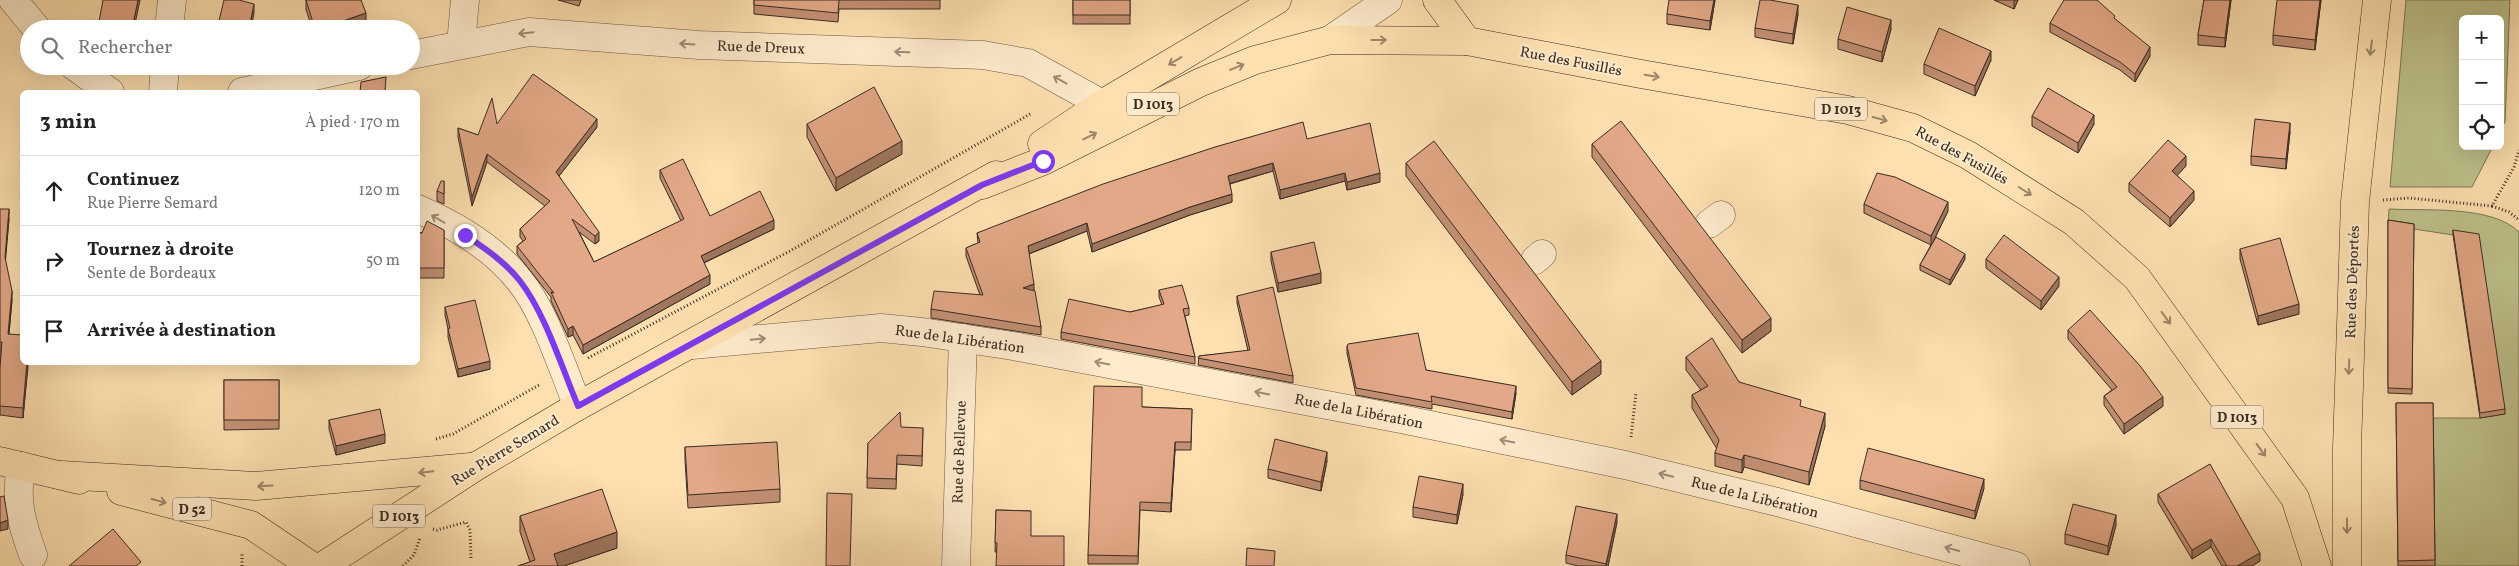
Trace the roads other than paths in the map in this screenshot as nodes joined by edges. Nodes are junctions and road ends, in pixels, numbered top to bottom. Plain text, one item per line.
1 (13, 0) edge
2 (172, 0) edge
3 (465, 0) edge
4 (1277, 0) edge
5 (1388, 0) edge
6 (1437, 0) edge
7 (2376, 0) edge
8 (30, 20) edge
9 (170, 20) edge
10 (1330, 40) junction
11 (1467, 41) junction
12 (461, 44) junction
13 (420, 53) edge
14 (86, 75) edge
15 (164, 75) edge
16 (318, 75) edge
17 (107, 90) edge
18 (163, 90) edge
19 (251, 90) edge
20 (1102, 104) junction
21 (982, 185) junction
22 (420, 210) edge
23 (963, 338) junction
24 (692, 345) junction
25 (578, 406) junction
26 (11, 464) edge
27 (475, 467) junction
28 (62, 475) junction
29 (33, 555) dead end
30 (312, 566) edge
31 (323, 566) edge
32 (956, 566) edge
33 (2016, 566) edge
34 (2317, 566) edge
35 (2347, 566) edge

1 - 8 street
2 - 9 street
3 - 12 street
4 -> 20 main road, Rue Pierre Semard / D 1013
5 - 10 street
6 - 11 main road
7 -> 35 main road, Rue des Déportés
10 -> 11 main road, Rue des Fusillés / D 1013
21 -> 10 main road, Rue Pierre Semard / D 1013
11 -> 34 main road, Rue des Fusillés / D 1013
12 - 13 street, Rue de Dreux
20 -> 12 street, Rue de Dreux
14 - 17 street
15 - 18 street
16 - 19 street
20 - 21 main road, Rue Pierre Semard / D 1013
21 - 24 main road, Rue Pierre Semard / D 1013
25 -> 22 street
24 -> 23 street, Rue de la Libération
23 - 32 street, Rue de Bellevue
33 -> 23 street, Rue de la Libération
24 - 25 main road, Rue Pierre Semard / D 1013
25 - 27 main road, Rue Pierre Semard / D 1013
26 - 28 main road, D 52
26 - 29 street
27 -> 28 main road, D 52
27 - 31 main road, Rue Pierre Semard / D 1013
28 -> 30 main road, D 52

